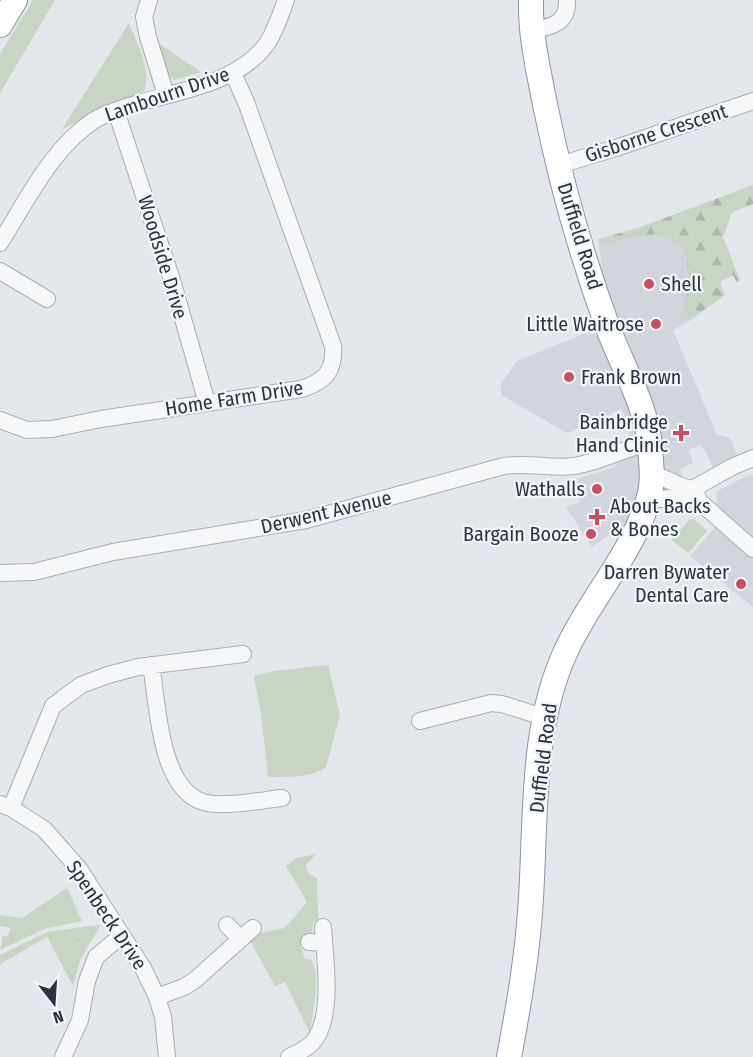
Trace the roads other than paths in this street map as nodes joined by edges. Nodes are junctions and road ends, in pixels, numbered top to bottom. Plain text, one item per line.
1 (15, 0) edge
2 (149, 0) edge
3 (286, 0) edge
4 (531, 0) edge
5 (567, 0) edge
6 (0, 25) edge
7 (532, 30) junction
8 (233, 73) junction
9 (166, 95) junction
10 (753, 101) edge
11 (116, 111) junction
12 (559, 165) junction
13 (0, 243) edge
14 (0, 271) edge
15 (47, 299) dead end
16 (207, 403) junction
17 (0, 420) edge
18 (650, 443) junction
19 (753, 458) edge
20 (650, 487) junction
21 (693, 489) junction
22 (753, 549) edge
23 (0, 573) edge
24 (243, 654) dead end
25 (151, 665) junction
26 (546, 718) junction
27 (420, 721) dead end
28 (282, 798) dead end
29 (6, 806) edge
30 (227, 925) dead end
31 (122, 935) junction
32 (318, 938) dead end
33 (157, 997) junction
34 (63, 1057) edge
35 (167, 1057) edge
36 (289, 1057) edge
37 (509, 1057) edge

1 - 6 highway
2 - 9 street
3 - 8 street, Lambourn Drive
4 - 7 highway, Duffield Road
5 - 7 street
7 - 12 highway, Duffield Road
8 - 9 street, Lambourn Drive
8 - 16 street, Home Farm Drive
9 - 11 street, Lambourn Drive
10 - 12 street, Gisborne Crescent
11 - 13 street, Lambourn Drive
11 - 16 street, Woodside Drive
12 - 18 highway, Duffield Road
14 - 15 street
16 - 17 street, Home Farm Drive
18 - 20 highway, Duffield Road
18 - 23 street, Derwent Avenue
19 - 21 street
20 - 21 street
20 - 21 street
20 - 26 highway, Duffield Road
21 - 22 street
24 - 25 street
25 - 28 street
25 - 29 street
26 - 27 street
26 - 37 highway, Duffield Road
29 - 31 street, Spenbeck Drive
30 - 33 street
31 - 33 street, Spenbeck Drive
31 - 34 street
32 - 36 street
33 - 35 street, Spenbeck Drive

